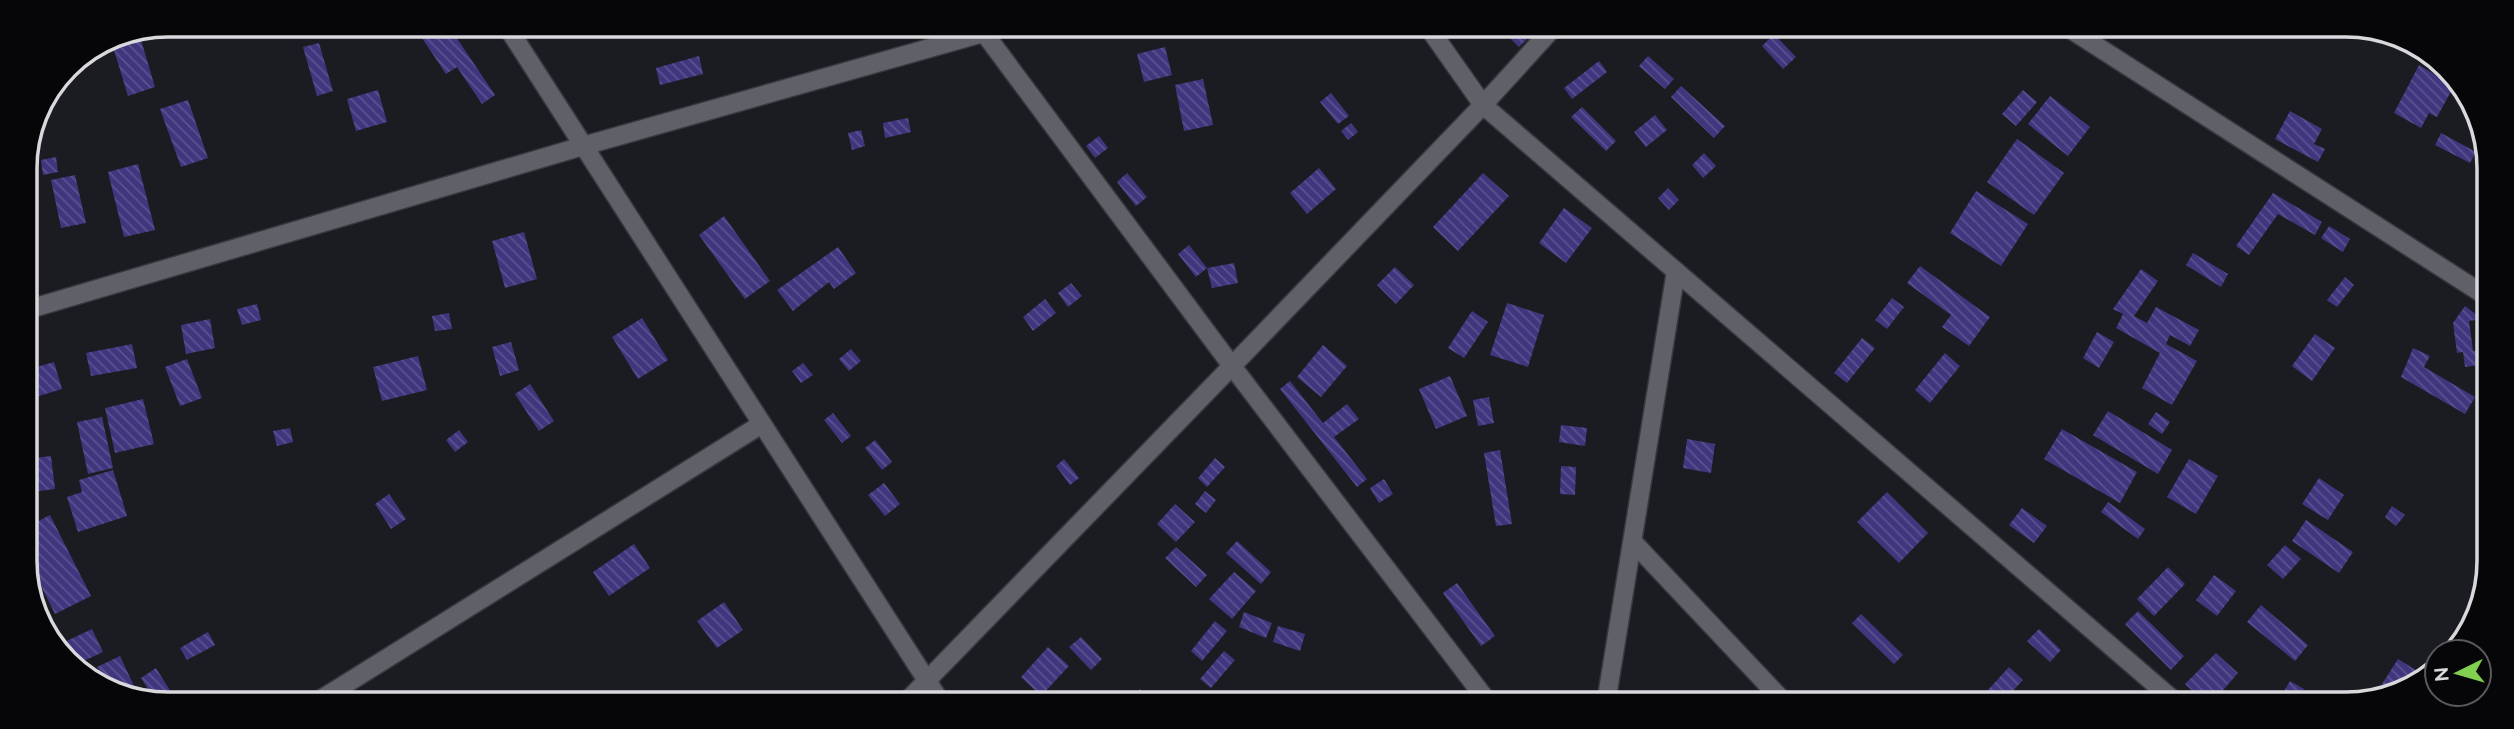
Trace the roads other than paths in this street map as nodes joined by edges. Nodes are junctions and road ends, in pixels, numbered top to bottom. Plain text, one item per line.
1 (514, 37) edge
2 (956, 37) edge
3 (994, 37) edge
4 (1435, 37) edge
5 (1545, 37) edge
6 (2082, 37) edge
7 (1483, 105) junction
8 (583, 146) junction
9 (1676, 271) junction
10 (2477, 290) edge
11 (37, 307) edge
12 (1232, 366) junction
13 (762, 424) junction
14 (1633, 542) junction
15 (926, 681) junction
16 (333, 692) edge
17 (916, 692) edge
18 (934, 692) edge
19 (1480, 692) edge
20 (1608, 692) edge
21 (1775, 692) edge
22 (2164, 692) edge

1 - 8 street
2 - 8 street
3 - 12 street
4 - 7 street
5 - 7 street
6 - 10 street
7 - 9 street
7 - 12 street
8 - 11 street
8 - 13 street
9 - 14 street
9 - 22 street
12 - 15 street
12 - 19 street
13 - 15 street
13 - 16 street
14 - 20 street
14 - 21 street
15 - 17 street
15 - 18 street

